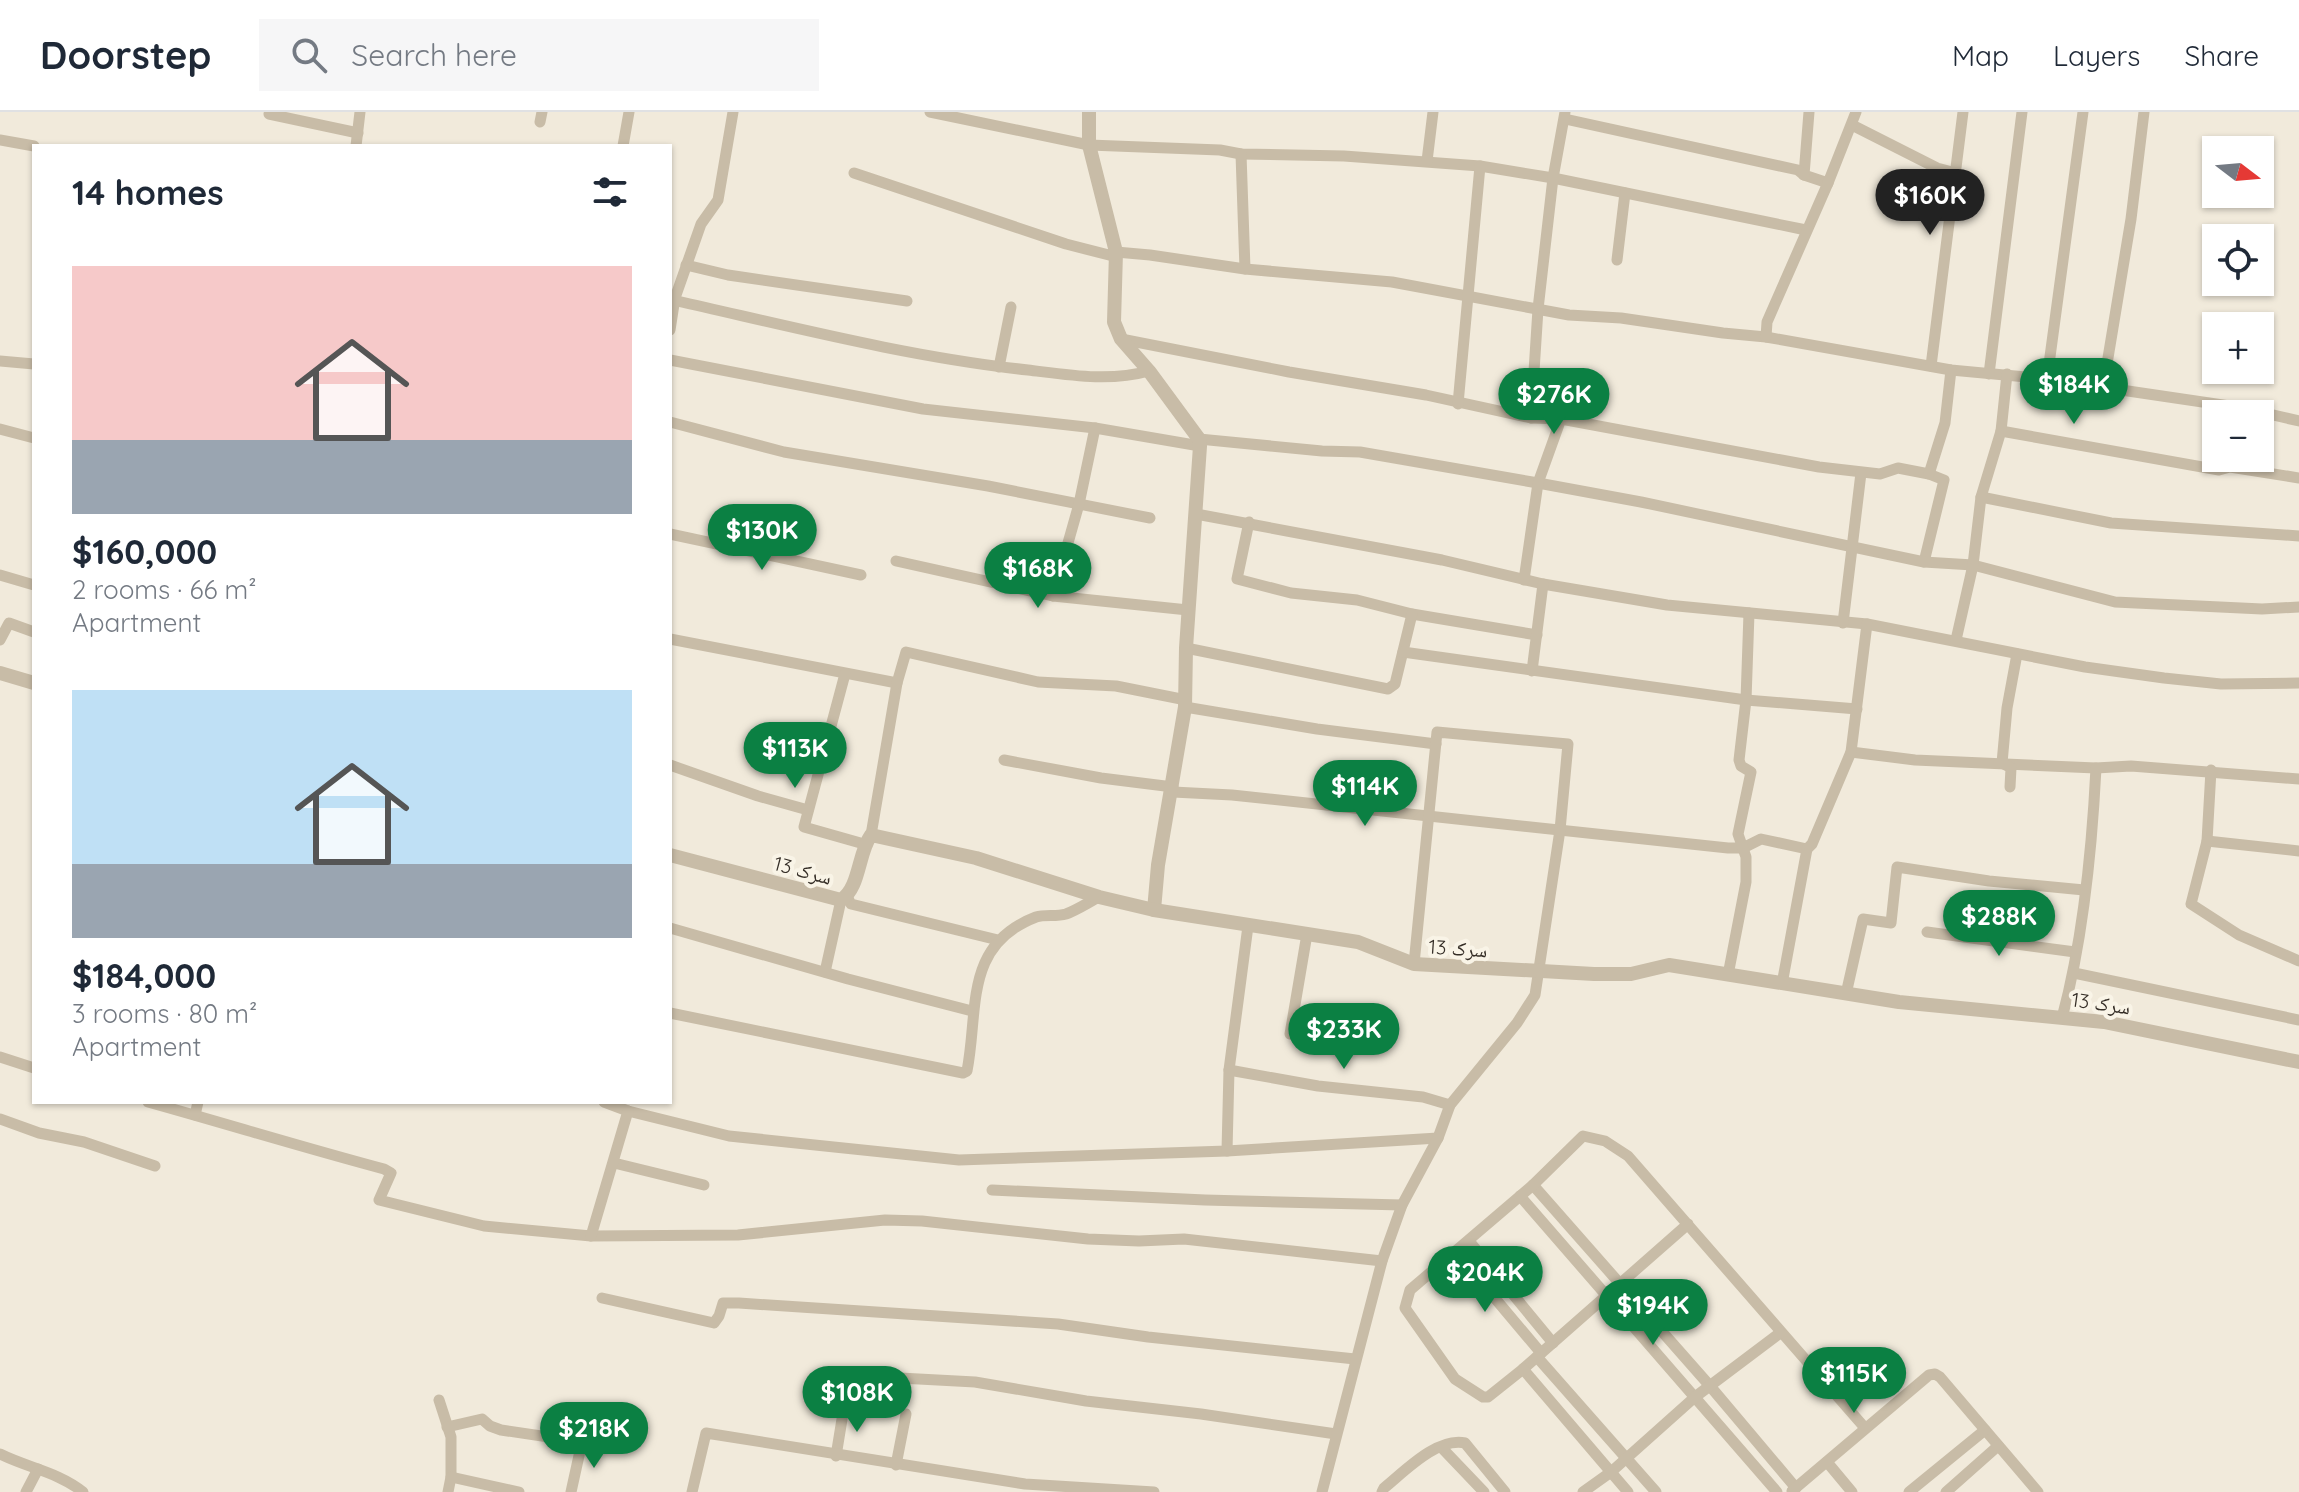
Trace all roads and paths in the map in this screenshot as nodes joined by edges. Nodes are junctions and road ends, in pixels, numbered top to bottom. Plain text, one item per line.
1 (360, 112) edge
2 (629, 112) edge
3 (733, 112) edge
4 (930, 112) edge
5 (1089, 112) edge
6 (1433, 112) edge
7 (1809, 112) edge
8 (1856, 112) edge
9 (1963, 112) edge
10 (2022, 112) edge
11 (2083, 112) edge
12 (2144, 112) edge
13 (269, 114) dead end
14 (1565, 116) edge
15 (1852, 125) junction
16 (358, 133) junction
17 (0, 140) edge
18 (356, 144) edge
19 (623, 144) edge
20 (1089, 145) junction
21 (32, 146) edge
22 (1241, 154) junction
23 (1427, 161) junction
24 (1480, 166) junction
25 (854, 173) dead end
26 (1956, 173) junction
27 (1804, 175) junction
28 (1553, 178) junction
29 (1828, 183) junction
30 (1625, 193) junction
31 (1806, 230) junction
32 (1116, 252) junction
33 (1617, 260) dead end
34 (686, 265) junction
35 (1245, 269) junction
36 (1468, 297) junction
37 (674, 298) edge
38 (907, 301) dead end
39 (1011, 307) dead end
40 (1538, 309) junction
41 (1766, 337) junction
42 (1121, 339) junction
43 (672, 360) edge
44 (0, 361) edge
45 (32, 364) edge
46 (1931, 366) junction
47 (999, 367) junction
48 (1951, 370) junction
49 (1149, 371) junction
50 (1989, 374) junction
51 (2007, 374) junction
52 (2047, 379) junction
53 (2103, 388) junction
54 (1458, 404) junction
55 (1531, 418) junction
56 (1561, 419) junction
57 (2299, 421) edge
58 (672, 423) edge
59 (1095, 428) junction
60 (0, 429) edge
61 (2001, 431) junction
62 (32, 437) edge
63 (1199, 443) junction
64 (1861, 473) junction
65 (1929, 474) junction
66 (2299, 478) edge
67 (1538, 483) junction
68 (1981, 497) junction
69 (1079, 504) junction
70 (1196, 514) junction
71 (1150, 518) dead end
72 (1249, 522) junction
73 (672, 534) edge
74 (2299, 536) edge
75 (1852, 545) junction
76 (896, 561) dead end
77 (1924, 562) junction
78 (1973, 565) junction
79 (0, 575) edge
80 (861, 575) dead end
81 (1524, 580) junction
82 (32, 584) edge
83 (1543, 584) junction
84 (1053, 596) junction
85 (2299, 607) edge
86 (1188, 610) junction
87 (1749, 613) junction
88 (1412, 614) junction
89 (1843, 623) junction
90 (1867, 624) junction
91 (32, 631) edge
92 (1537, 635) junction
93 (672, 639) edge
94 (0, 640) edge
95 (1956, 640) junction
96 (1186, 648) junction
97 (1403, 652) junction
98 (2017, 654) junction
99 (1532, 671) junction
100 (0, 673) edge
101 (845, 674) junction
102 (32, 682) edge
103 (897, 683) junction
104 (2299, 683) edge
105 (1746, 700) junction
106 (1186, 704) junction
107 (1857, 709) junction
108 (1436, 744) junction
109 (1851, 752) junction
110 (1004, 760) dead end
111 (2002, 763) junction
112 (672, 766) edge
113 (2096, 768) junction
114 (2211, 770) junction
115 (2299, 779) edge
116 (2010, 787) dead end
117 (1173, 789) junction
118 (808, 810) junction
119 (1429, 817) junction
120 (1560, 830) junction
121 (868, 840) junction
122 (2207, 841) junction
123 (1743, 848) junction
124 (1807, 849) junction
125 (2299, 851) edge
126 (672, 855) edge
127 (2084, 890) junction
128 (1099, 897) junction
129 (844, 898) junction
130 (1154, 910) junction
131 (1248, 926) junction
132 (672, 929) edge
133 (1927, 932) dead end
134 (1307, 934) junction
135 (998, 940) junction
136 (2075, 952) junction
137 (2299, 961) edge
138 (1414, 964) junction
139 (1539, 971) junction
140 (825, 972) junction
141 (2074, 973) junction
142 (1728, 975) junction
143 (1782, 984) junction
144 (1846, 994) junction
145 (972, 1011) junction
146 (672, 1013) edge
147 (2062, 1018) junction
148 (2299, 1020) edge
149 (1290, 1034) dead end
150 (0, 1057) edge
151 (2299, 1062) edge
152 (32, 1067) edge
153 (1229, 1070) junction
154 (155, 1104) edge
155 (198, 1104) edge
156 (609, 1104) edge
157 (1450, 1105) junction
158 (628, 1111) junction
159 (195, 1115) junction
160 (0, 1119) edge
161 (1438, 1138) junction
162 (1227, 1151) junction
163 (614, 1163) junction
164 (155, 1166) dead end
165 (704, 1185) dead end
166 (1533, 1185) junction
167 (992, 1190) dead end
168 (1520, 1196) junction
169 (1402, 1205) junction
170 (1688, 1224) junction
171 (591, 1236) junction
172 (1469, 1241) junction
173 (1456, 1252) junction
174 (1382, 1261) junction
175 (1620, 1283) junction
176 (1607, 1295) junction
177 (602, 1298) dead end
178 (1780, 1333) junction
179 (1553, 1343) junction
180 (1539, 1355) junction
181 (1355, 1359) junction
182 (1523, 1369) junction
183 (900, 1378) dead end
184 (1710, 1386) junction
185 (1695, 1397) junction
186 (439, 1400) dead end
187 (844, 1407) dead end
188 (906, 1414) dead end
189 (447, 1427) junction
190 (1865, 1428) junction
191 (1985, 1430) junction
192 (1336, 1434) junction
193 (1998, 1446) junction
194 (1441, 1447) junction
195 (0, 1454) edge
196 (836, 1456) junction
197 (1627, 1457) junction
198 (1827, 1462) junction
199 (896, 1465) junction
200 (38, 1469) junction
201 (1611, 1472) junction
202 (451, 1477) junction
203 (1794, 1490) edge
204 (26, 1492) edge
205 (83, 1492) edge
206 (448, 1492) edge
207 (519, 1492) edge
208 (571, 1492) edge
209 (692, 1492) edge
210 (1154, 1492) edge
211 (1322, 1492) edge
212 (1382, 1492) edge
213 (1484, 1492) edge
214 (1505, 1492) edge
215 (1583, 1492) edge
216 (1628, 1492) edge
217 (1656, 1492) edge
218 (1777, 1492) edge
219 (1852, 1492) edge
220 (1909, 1492) edge
221 (1946, 1492) edge
222 (2038, 1492) edge

1 - 16 street
2 - 19 street
3 - 34 street
4 - 20 street
5 - 20 street
6 - 23 street
7 - 27 street
8 - 15 street
9 - 26 street
10 - 50 street
11 - 52 street
12 - 53 street
13 - 16 street
14 - 27 street
14 - 28 street
15 - 26 street
15 - 29 street
16 - 18 street
17 - 21 street
20 - 22 street
20 - 32 street
22 - 23 street
22 - 35 street
23 - 24 street
24 - 28 street
24 - 36 street
25 - 32 street
26 - 46 street
27 - 29 street
28 - 30 street
28 - 40 street
29 - 31 street
30 - 31 street
30 - 33 street
31 - 41 street
32 - 35 street
32 - 42 street
34 - 37 street
34 - 38 street
35 - 36 street
36 - 40 street
36 - 54 street
37 - 47 street
39 - 47 street
40 - 41 street
40 - 55 street
41 - 46 street
42 - 49 street
42 - 54 street
43 - 59 street
44 - 45 street
46 - 48 street
47 - 49 street
48 - 50 street
48 - 65 street
49 - 63 street
50 - 51 street
51 - 52 street
51 - 61 street
52 - 53 street
53 - 57 street
54 - 55 street
55 - 56 street
56 - 64 street
56 - 67 street
58 - 69 street
59 - 63 street
59 - 69 street
60 - 62 street
61 - 66 street
61 - 68 street
63 - 67 street
63 - 70 street
64 - 65 street
64 - 75 street
65 - 77 street
67 - 75 street
67 - 81 street
68 - 74 street
68 - 78 street
69 - 71 street
69 - 84 street
70 - 72 street
70 - 86 street
72 - 81 street
72 - 88 street
73 - 80 street
75 - 77 street
75 - 89 street
76 - 84 street
77 - 78 street
78 - 85 street
78 - 95 street
79 - 82 street
81 - 83 street
83 - 87 street
83 - 92 street
84 - 86 street
86 - 96 street
87 - 89 street
87 - 105 street
88 - 92 street
88 - 97 street
89 - 90 street
90 - 95 street
90 - 107 street
91 - 94 street
92 - 99 street
93 - 101 street
95 - 98 street
96 - 97 street
96 - 106 street
97 - 99 street
98 - 104 street
98 - 111 street
99 - 105 street
100 - 102 street
101 - 103 street
101 - 118 street
103 - 106 street
103 - 121 street
105 - 107 street
105 - 123 street
106 - 108 street
106 - 117 street
107 - 109 street
108 - 119 street
108 - 120 street
109 - 111 street
109 - 124 street
110 - 117 street
111 - 113 street
111 - 116 street
112 - 118 street
113 - 114 street
113 - 127 street
114 - 115 street
114 - 122 street
117 - 119 street
117 - 130 street
118 - 121 street
119 - 120 street
119 - 138 street
120 - 123 street
120 - 139 street
121 - 128 street, سرک 13
121 - 129 street, سرک 13
122 - 125 street
122 - 137 street
123 - 124 street
123 - 142 street
124 - 143 street
126 - 129 street, سرک 13
127 - 136 street
127 - 144 street
128 - 130 street, سرک 13
128 - 135 street
129 - 135 street
129 - 140 street
130 - 131 street, سرک 13
131 - 134 street, سرک 13
131 - 153 street
132 - 140 street
133 - 136 street
134 - 138 street, سرک 13
134 - 149 street
135 - 145 street
136 - 141 street
138 - 139 street, سرک 13
139 - 142 street, سرک 13
139 - 157 street
140 - 145 street
141 - 147 street
141 - 148 street
142 - 143 street, سرک 13
143 - 144 street, سرک 13
144 - 147 street, سرک 13
145 - 146 street
147 - 151 street, سرک 13
150 - 152 street
153 - 157 street
153 - 162 street
154 - 159 street
155 - 159 street
156 - 158 street
157 - 161 street
158 - 162 street
158 - 163 street
159 - 171 street
160 - 164 street
161 - 162 street
161 - 169 street
163 - 165 street
163 - 171 street
166 - 168 street
166 - 170 street
166 - 175 street
167 - 169 street
168 - 172 street
168 - 176 street
169 - 174 street
170 - 175 street
170 - 178 street
171 - 174 street
172 - 173 street
172 - 179 street
173 - 180 street
173 - 182 street
174 - 181 street
175 - 176 street
175 - 184 street
176 - 179 street
176 - 185 street
177 - 181 street
178 - 184 street
178 - 190 street
179 - 180 street
180 - 182 street
180 - 197 street
181 - 192 street
182 - 201 street
183 - 192 street
184 - 185 street
184 - 203 street
185 - 197 street
185 - 218 street
186 - 189 street
187 - 196 street
188 - 199 street
189 - 202 street
189 - 208 street
190 - 191 street
190 - 198 street
191 - 193 street
191 - 220 street
192 - 211 street
193 - 221 street
193 - 222 street
194 - 212 street
194 - 213 street
194 - 214 street
195 - 200 street
196 - 199 street
196 - 209 street
197 - 201 street
197 - 217 street
198 - 203 street
198 - 219 street
199 - 210 street
200 - 204 street
200 - 205 street
201 - 215 street
201 - 216 street
202 - 206 street
202 - 207 street

